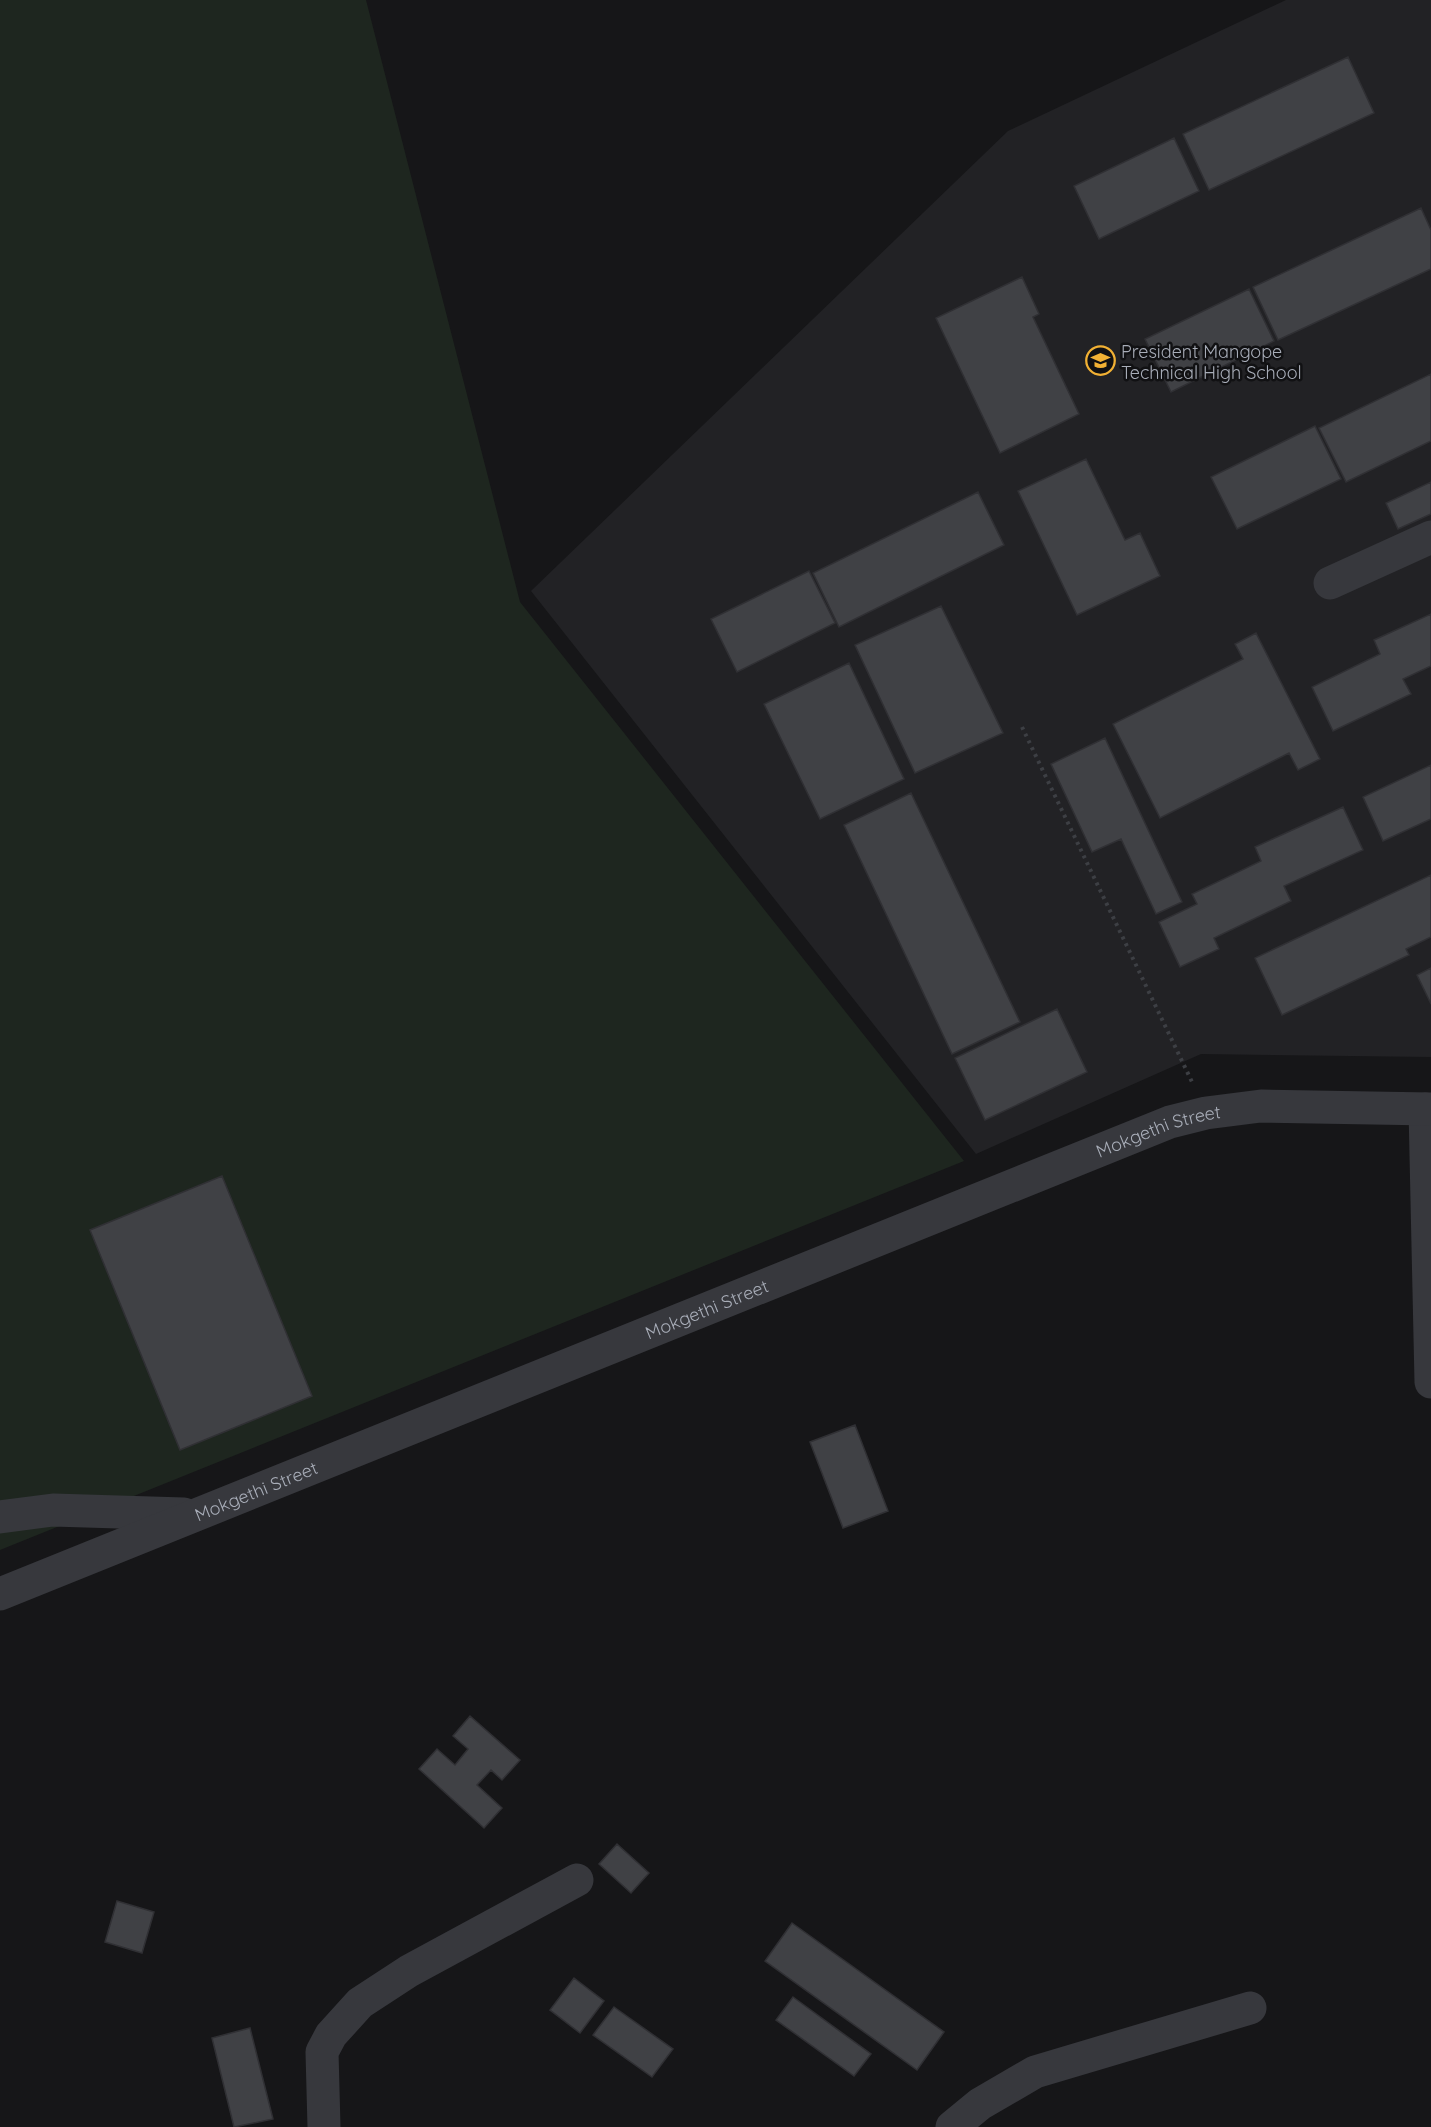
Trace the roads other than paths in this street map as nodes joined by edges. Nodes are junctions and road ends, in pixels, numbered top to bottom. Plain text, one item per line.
1 (1431, 537) edge
2 (1330, 584) dead end
3 (1428, 1109) edge
4 (1431, 1382) edge
5 (195, 1515) junction
6 (0, 1516) edge
7 (0, 1594) edge
8 (577, 1880) dead end
9 (1250, 2008) dead end
10 (324, 2127) edge
11 (952, 2127) edge

1 - 2 street
3 - 4 street
3 - 5 street, Mokgethi Street
5 - 6 street
5 - 7 street, Mokgethi Street
8 - 10 street
9 - 11 street

